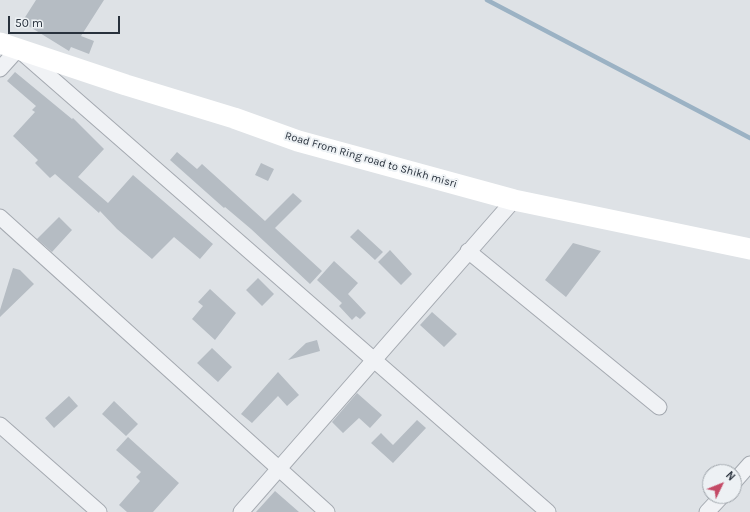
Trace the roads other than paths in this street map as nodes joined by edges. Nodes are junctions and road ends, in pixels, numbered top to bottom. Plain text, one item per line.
1 (9, 46) edge
2 (0, 69) edge
3 (514, 200) junction
4 (0, 217) edge
5 (750, 249) edge
6 (468, 252) junction
7 (374, 360) junction
8 (659, 407) dead end
9 (0, 425) edge
10 (750, 464) edge
11 (278, 469) junction
12 (742, 473) edge
13 (715, 504) edge
14 (99, 512) edge
15 (241, 512) edge
16 (327, 512) edge
17 (548, 512) edge
18 (708, 512) edge

1 - 2 street
1 - 3 street, Road From Ring road to Shikh misri
1 - 7 street
3 - 5 street, Road From Ring road to Shikh misri
3 - 6 street
4 - 11 street
6 - 7 street
6 - 8 street
7 - 11 street
7 - 17 street
9 - 14 street
10 - 12 street
11 - 15 street
11 - 16 street
13 - 18 street

